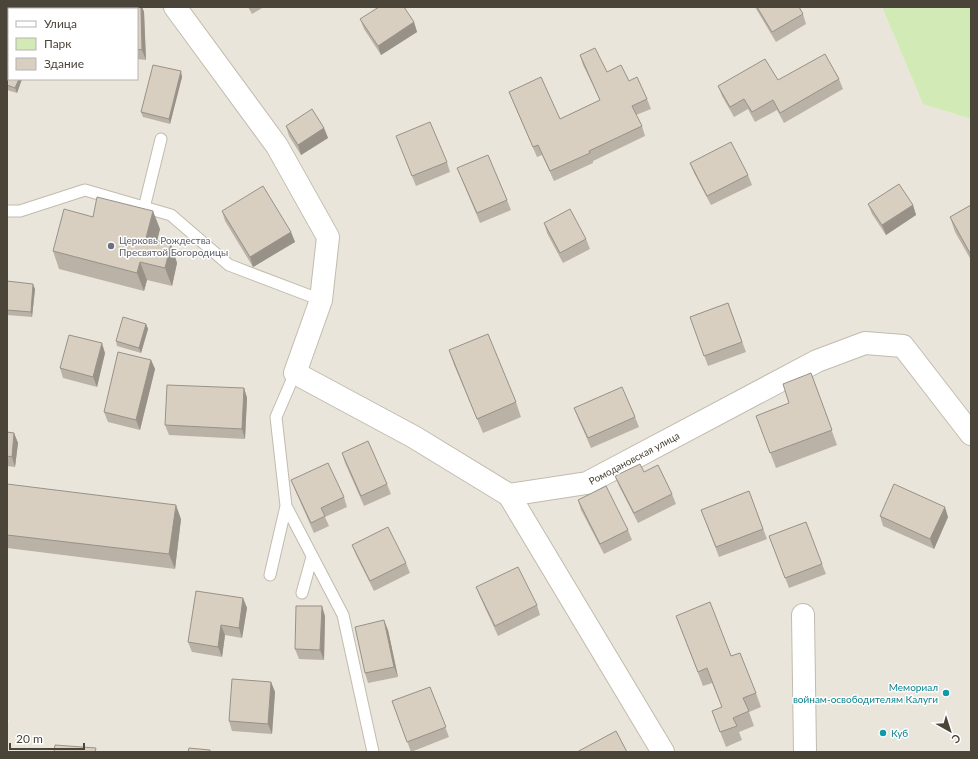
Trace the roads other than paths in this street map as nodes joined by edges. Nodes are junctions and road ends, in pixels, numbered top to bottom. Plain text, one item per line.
1 (175, 7) edge
2 (161, 139) dead end
3 (144, 208) junction
4 (7, 211) edge
5 (321, 300) junction
6 (295, 373) junction
7 (971, 434) edge
8 (509, 495) junction
9 (286, 506) junction
10 (312, 557) junction
11 (270, 575) dead end
12 (302, 593) dead end
13 (803, 615) dead end
14 (373, 752) edge
15 (663, 752) edge
16 (805, 752) edge

1 - 5 street
2 - 3 lane
3 - 4 lane
3 - 5 lane
5 - 6 street
6 - 8 street
6 - 9 lane
7 - 8 street, Ромодановская улица
8 - 15 street
9 - 10 lane
9 - 11 lane
10 - 12 lane
10 - 14 lane
13 - 16 street

